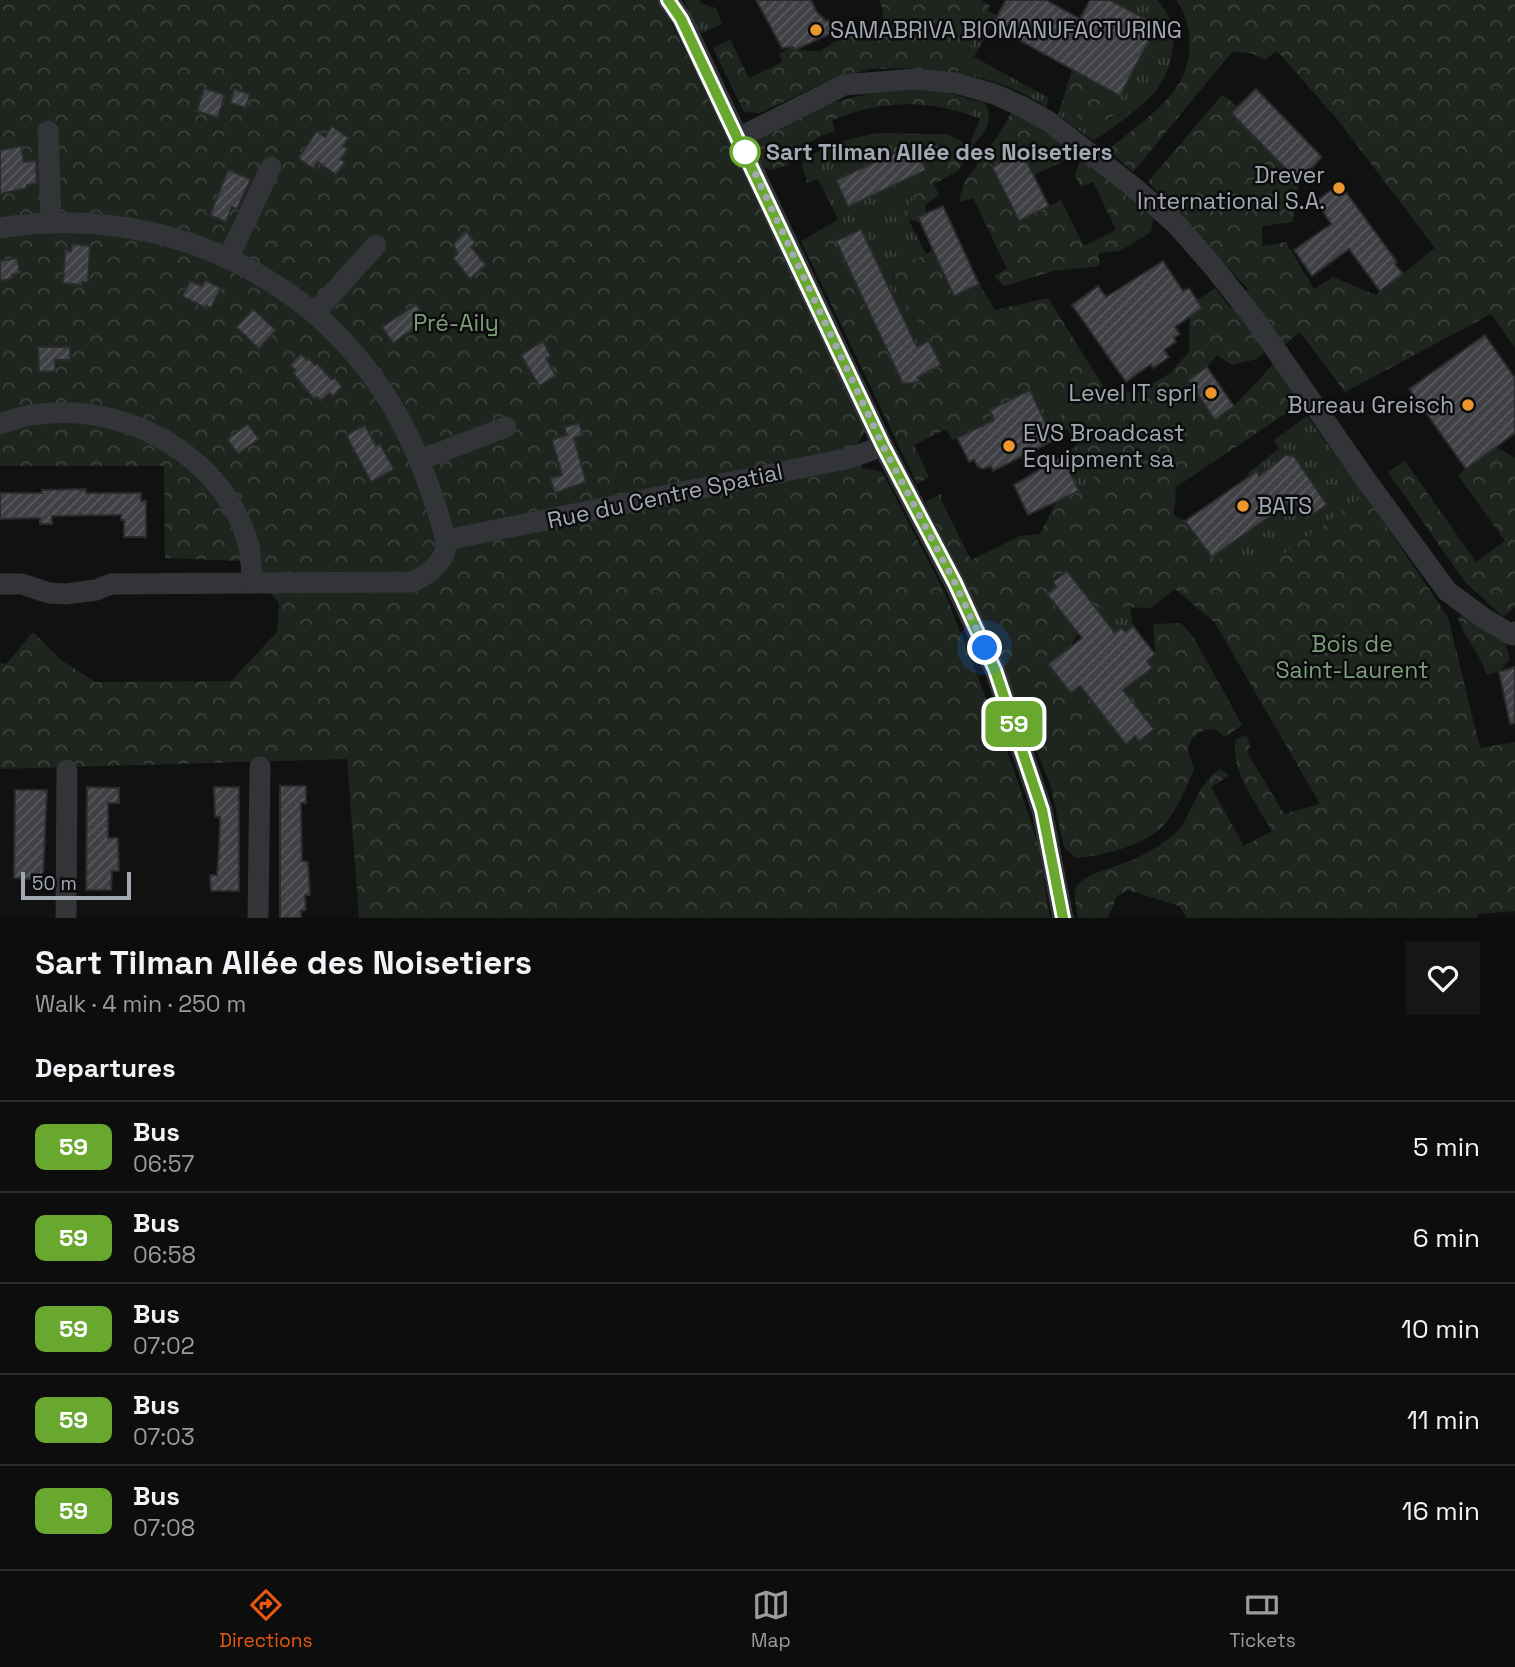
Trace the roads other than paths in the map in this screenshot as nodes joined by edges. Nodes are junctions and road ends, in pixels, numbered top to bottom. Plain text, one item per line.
1 (668, 0) edge
2 (48, 131) dead end
3 (738, 138) junction
4 (271, 167) dead end
5 (51, 223) junction
6 (0, 228) edge
7 (376, 244) dead end
8 (228, 259) junction
9 (314, 314) junction
10 (0, 425) edge
11 (506, 427) dead end
12 (883, 446) junction
13 (419, 460) junction
14 (446, 540) junction
15 (253, 583) junction
16 (0, 584) edge
17 (1515, 632) edge
18 (260, 767) dead end
19 (67, 770) dead end
20 (66, 918) edge
21 (258, 918) edge
22 (1063, 918) edge

1 - 3 street
2 - 5 street
3 - 12 street
3 - 17 street
4 - 8 street
5 - 6 street
5 - 8 street
7 - 9 street
8 - 9 street
9 - 13 street
10 - 15 street
11 - 13 street
12 - 14 street, Rue du Centre Spatial
12 - 22 street
13 - 14 street
14 - 15 street
15 - 16 street
18 - 21 street
19 - 20 street

